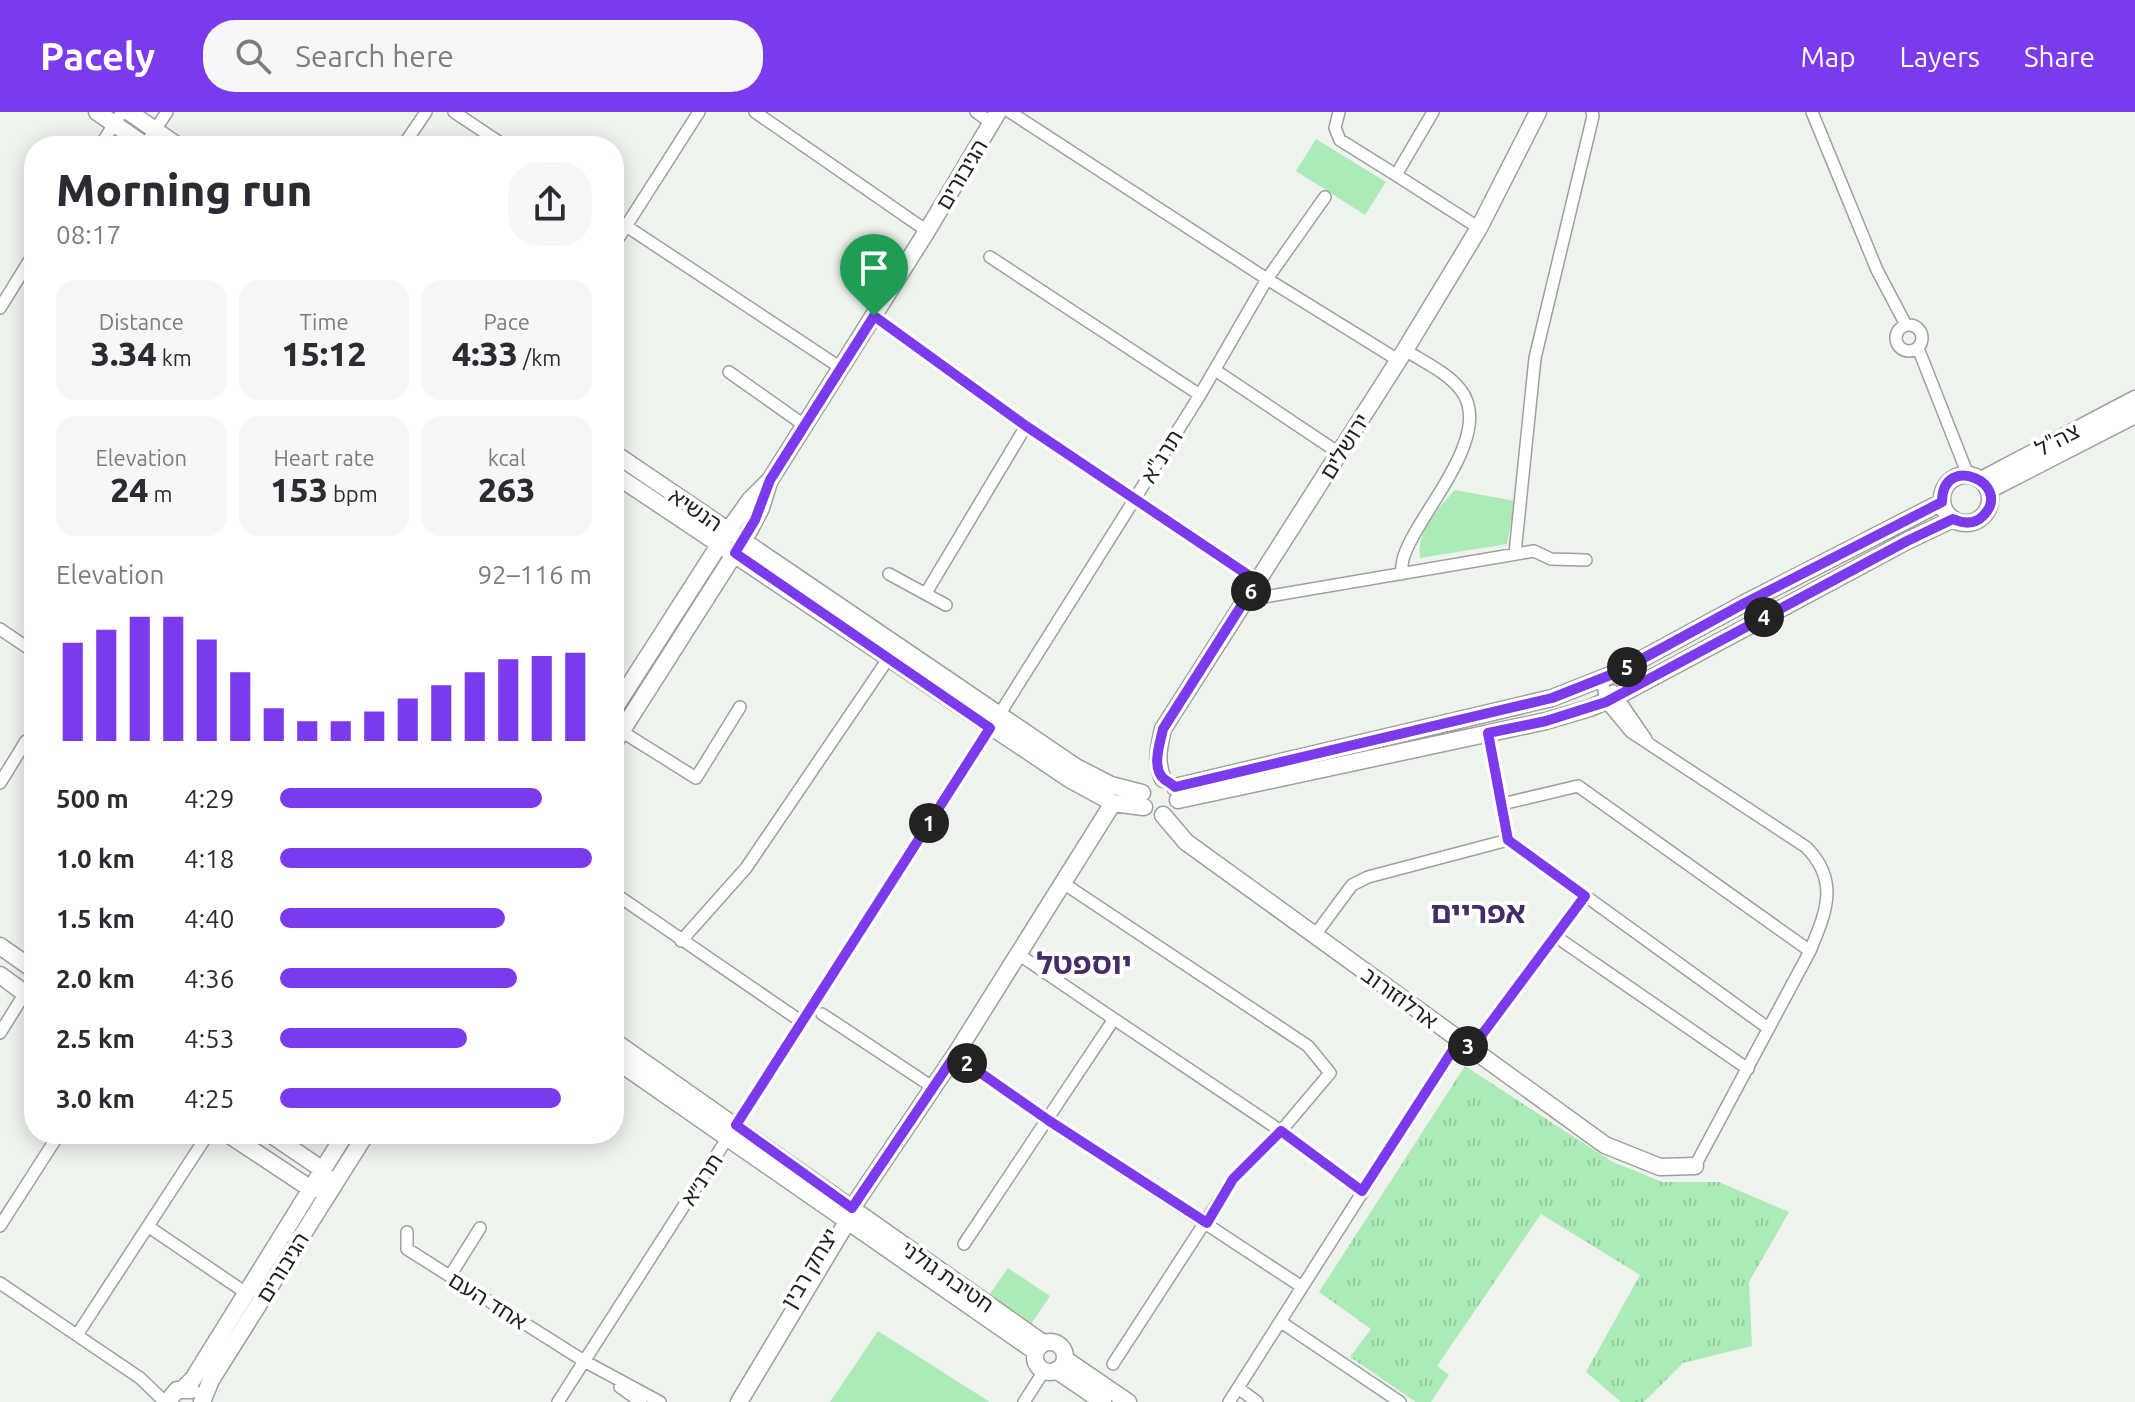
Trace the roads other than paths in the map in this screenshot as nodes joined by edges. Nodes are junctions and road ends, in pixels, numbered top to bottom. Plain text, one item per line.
1 (97, 112) edge
2 (129, 112) edge
3 (167, 112) edge
4 (426, 112) edge
5 (454, 112) edge
6 (699, 112) edge
7 (755, 112) edge
8 (976, 112) edge
9 (1010, 112) edge
10 (1340, 112) edge
11 (1433, 112) edge
12 (1538, 112) edge
13 (1592, 112) edge
14 (1812, 112) edge
15 (118, 118) edge
16 (995, 118) edge
17 (155, 130) junction
18 (106, 136) edge
19 (135, 136) edge
20 (151, 136) edge
21 (164, 136) edge
22 (410, 136) edge
23 (490, 136) edge
24 (1396, 175) junction
25 (1325, 197) dead end
26 (626, 226) junction
27 (1479, 228) junction
28 (624, 229) edge
29 (927, 231) junction
30 (990, 257) dead end
31 (24, 269) edge
32 (1267, 279) junction
33 (0, 308) edge
34 (874, 316) junction
35 (1906, 325) junction
36 (1918, 348) junction
37 (1402, 355) junction
38 (841, 368) junction
39 (1215, 370) junction
40 (729, 372) dead end
41 (1200, 395) junction
42 (2135, 399) edge
43 (2135, 415) edge
44 (804, 425) junction
45 (1026, 426) junction
46 (1339, 453) junction
47 (624, 461) edge
48 (624, 480) edge
49 (770, 480) junction
50 (1979, 482) junction
51 (1133, 500) junction
52 (1942, 502) junction
53 (1953, 519) junction
54 (724, 537) junction
55 (739, 547) junction
56 (1515, 553) junction
57 (1586, 560) dead end
58 (889, 574) dead end
59 (1401, 574) junction
60 (1253, 588) junction
61 (926, 593) junction
62 (946, 605) dead end
63 (0, 629) edge
64 (24, 645) edge
65 (888, 659) junction
66 (1602, 679) junction
67 (624, 693) edge
68 (1612, 699) junction
69 (740, 707) dead end
70 (994, 721) junction
71 (624, 728) edge
72 (1488, 733) junction
73 (624, 740) edge
74 (24, 744) edge
75 (0, 783) edge
76 (1172, 789) junction
77 (1143, 800) junction
78 (1113, 803) junction
79 (1502, 804) junction
80 (1163, 815) junction
81 (1508, 840) junction
82 (1063, 883) junction
83 (1585, 896) junction
84 (624, 900) edge
85 (1315, 935) junction
86 (1555, 936) junction
87 (681, 941) junction
88 (0, 946) edge
89 (1810, 951) junction
90 (1018, 954) junction
91 (24, 963) edge
92 (0, 975) edge
93 (24, 993) edge
94 (24, 1003) edge
95 (822, 1014) dead end
96 (1114, 1019) junction
97 (802, 1022) junction
98 (1768, 1028) junction
99 (0, 1033) edge
100 (1466, 1044) junction
101 (624, 1049) edge
102 (955, 1055) junction
103 (624, 1065) edge
104 (1748, 1069) junction
105 (934, 1088) junction
106 (1048, 1120) junction
107 (732, 1131) junction
108 (1281, 1131) junction
109 (53, 1144) edge
110 (202, 1144) edge
111 (243, 1144) edge
112 (285, 1144) edge
113 (339, 1144) edge
114 (360, 1144) edge
115 (1695, 1166) joint
116 (323, 1170) junction
117 (311, 1189) junction
118 (331, 1190) junction
119 (1362, 1191) junction
120 (846, 1216) junction
121 (1207, 1223) junction
122 (0, 1226) edge
123 (149, 1227) junction
124 (480, 1228) dead end
125 (407, 1232) dead end
126 (964, 1244) dead end
127 (450, 1276) junction
128 (0, 1283) edge
129 (1302, 1287) junction
130 (246, 1293) junction
131 (1281, 1322) junction
132 (77, 1335) junction
133 (1039, 1347) junction
134 (584, 1361) junction
135 (1113, 1364) dead end
136 (1055, 1367) junction
137 (1238, 1388) junction
138 (173, 1396) edge
139 (202, 1402) edge
140 (559, 1402) edge
141 (641, 1402) edge
142 (660, 1402) edge
143 (729, 1402) edge
144 (739, 1402) edge
145 (1024, 1402) edge
146 (1103, 1402) edge
147 (1128, 1402) edge
148 (1229, 1402) edge
149 (1257, 1402) edge
150 (1400, 1402) edge

1 - 15 street
2 - 17 street
3 - 17 street
4 - 22 street
5 - 23 street
6 - 26 street
7 - 29 street
8 - 16 street
9 - 32 street
10 - 24 street
11 - 24 street
12 - 27 street, ירושלים
13 - 56 street
14 - 35 street
15 - 18 street
15 - 19 street
16 - 29 street, הגיבורים
17 - 20 street
17 - 21 street
24 - 27 street
25 - 32 street, תרנ"א
26 - 28 street
26 - 38 street
27 - 37 street, ירושלים
29 - 34 street, הגיבורים
30 - 41 street
31 - 33 street
32 - 37 street
32 - 39 street, תרנ"א
34 - 38 street, הגיבורים
34 - 45 street
35 - 36 street
35 - 36 street
36 - 50 street
37 - 46 street, ירושלים
37 - 59 street
38 - 44 street, הגיבורים
39 - 41 street, תרנ"א
39 - 46 street
40 - 44 street
41 - 51 street, תרנ"א
42 - 50 street, צה"ל
43 - 50 street, צה"ל
44 - 49 street, הגיבורים
45 - 51 street
45 - 61 street
46 - 60 street, ירושלים
47 - 54 street, הנשיא
48 - 54 street, הנשיא
49 - 54 street, הגיבורים
49 - 55 street, הגיבורים
50 - 52 street
50 - 53 street
51 - 60 street
51 - 70 street, תרנ"א
52 - 53 street
52 - 66 street
53 - 68 street
54 - 55 street, הנשיא
54 - 67 street, הגיבורים
55 - 65 street, הנשיא
55 - 70 street, הנשיא
55 - 71 street, הגיבורים
56 - 57 street
56 - 59 street
58 - 61 street
59 - 60 street
60 - 76 street, ירושלים
61 - 62 street
63 - 64 street
65 - 70 street, הנשיא
65 - 87 street
66 - 68 street
66 - 76 street
68 - 72 street
68 - 89 street
69 - 73 street
70 - 77 street, הנשיא
70 - 78 street, הנשיא
70 - 97 street, תרנ״א
72 - 76 street
72 - 79 street
74 - 75 street
76 - 77 street
76 - 80 street
77 - 78 street, הנשיא
77 - 80 street
78 - 82 street
79 - 81 street
79 - 89 street
80 - 85 street, ארלוזורוב
81 - 83 street
81 - 85 street
82 - 90 street
82 - 108 street
83 - 86 street
83 - 98 street
84 - 87 street
85 - 100 street, ארלוזורוב
86 - 100 street
86 - 104 street
87 - 97 street
88 - 91 street
89 - 98 street
90 - 96 street
90 - 102 street
92 - 93 street
94 - 99 street
95 - 105 street
96 - 106 street
96 - 108 street
97 - 107 street, תרנ״א
98 - 104 street
100 - 115 street, ארלוזורוב
100 - 119 street
101 - 107 street
102 - 105 street
102 - 106 street
103 - 107 street
104 - 115 street
105 - 120 street
106 - 121 street
106 - 126 street
107 - 120 street, חטיבת גולני
107 - 134 street, תרנ״א
108 - 119 street
108 - 121 street
109 - 122 street
110 - 123 street
111 - 117 street
112 - 116 street
113 - 116 street, הגיבורים
114 - 118 street, הגיבורים
116 - 117 street, הגיבורים
116 - 118 street
117 - 118 street
117 - 130 street, הגיבורים
118 - 139 street, הגיבורים
119 - 129 street
120 - 133 street, חטיבת גולני
120 - 143 street, יצחק רבין
120 - 144 street, יצחק רבין
121 - 129 street
121 - 135 street
123 - 130 street
123 - 132 street
124 - 127 street
125 - 127 street, אחד העם
127 - 134 street, אחד העם
128 - 132 street
129 - 131 street
130 - 138 street, הגיבורים
131 - 137 street
131 - 150 street
132 - 138 street
133 - 136 street
133 - 136 street, חטיבת גולני
134 - 140 street
134 - 141 street, אחד העם
134 - 142 street, אחד העם
136 - 145 street
136 - 146 street
136 - 147 street
137 - 148 street
137 - 149 street
138 - 139 street

